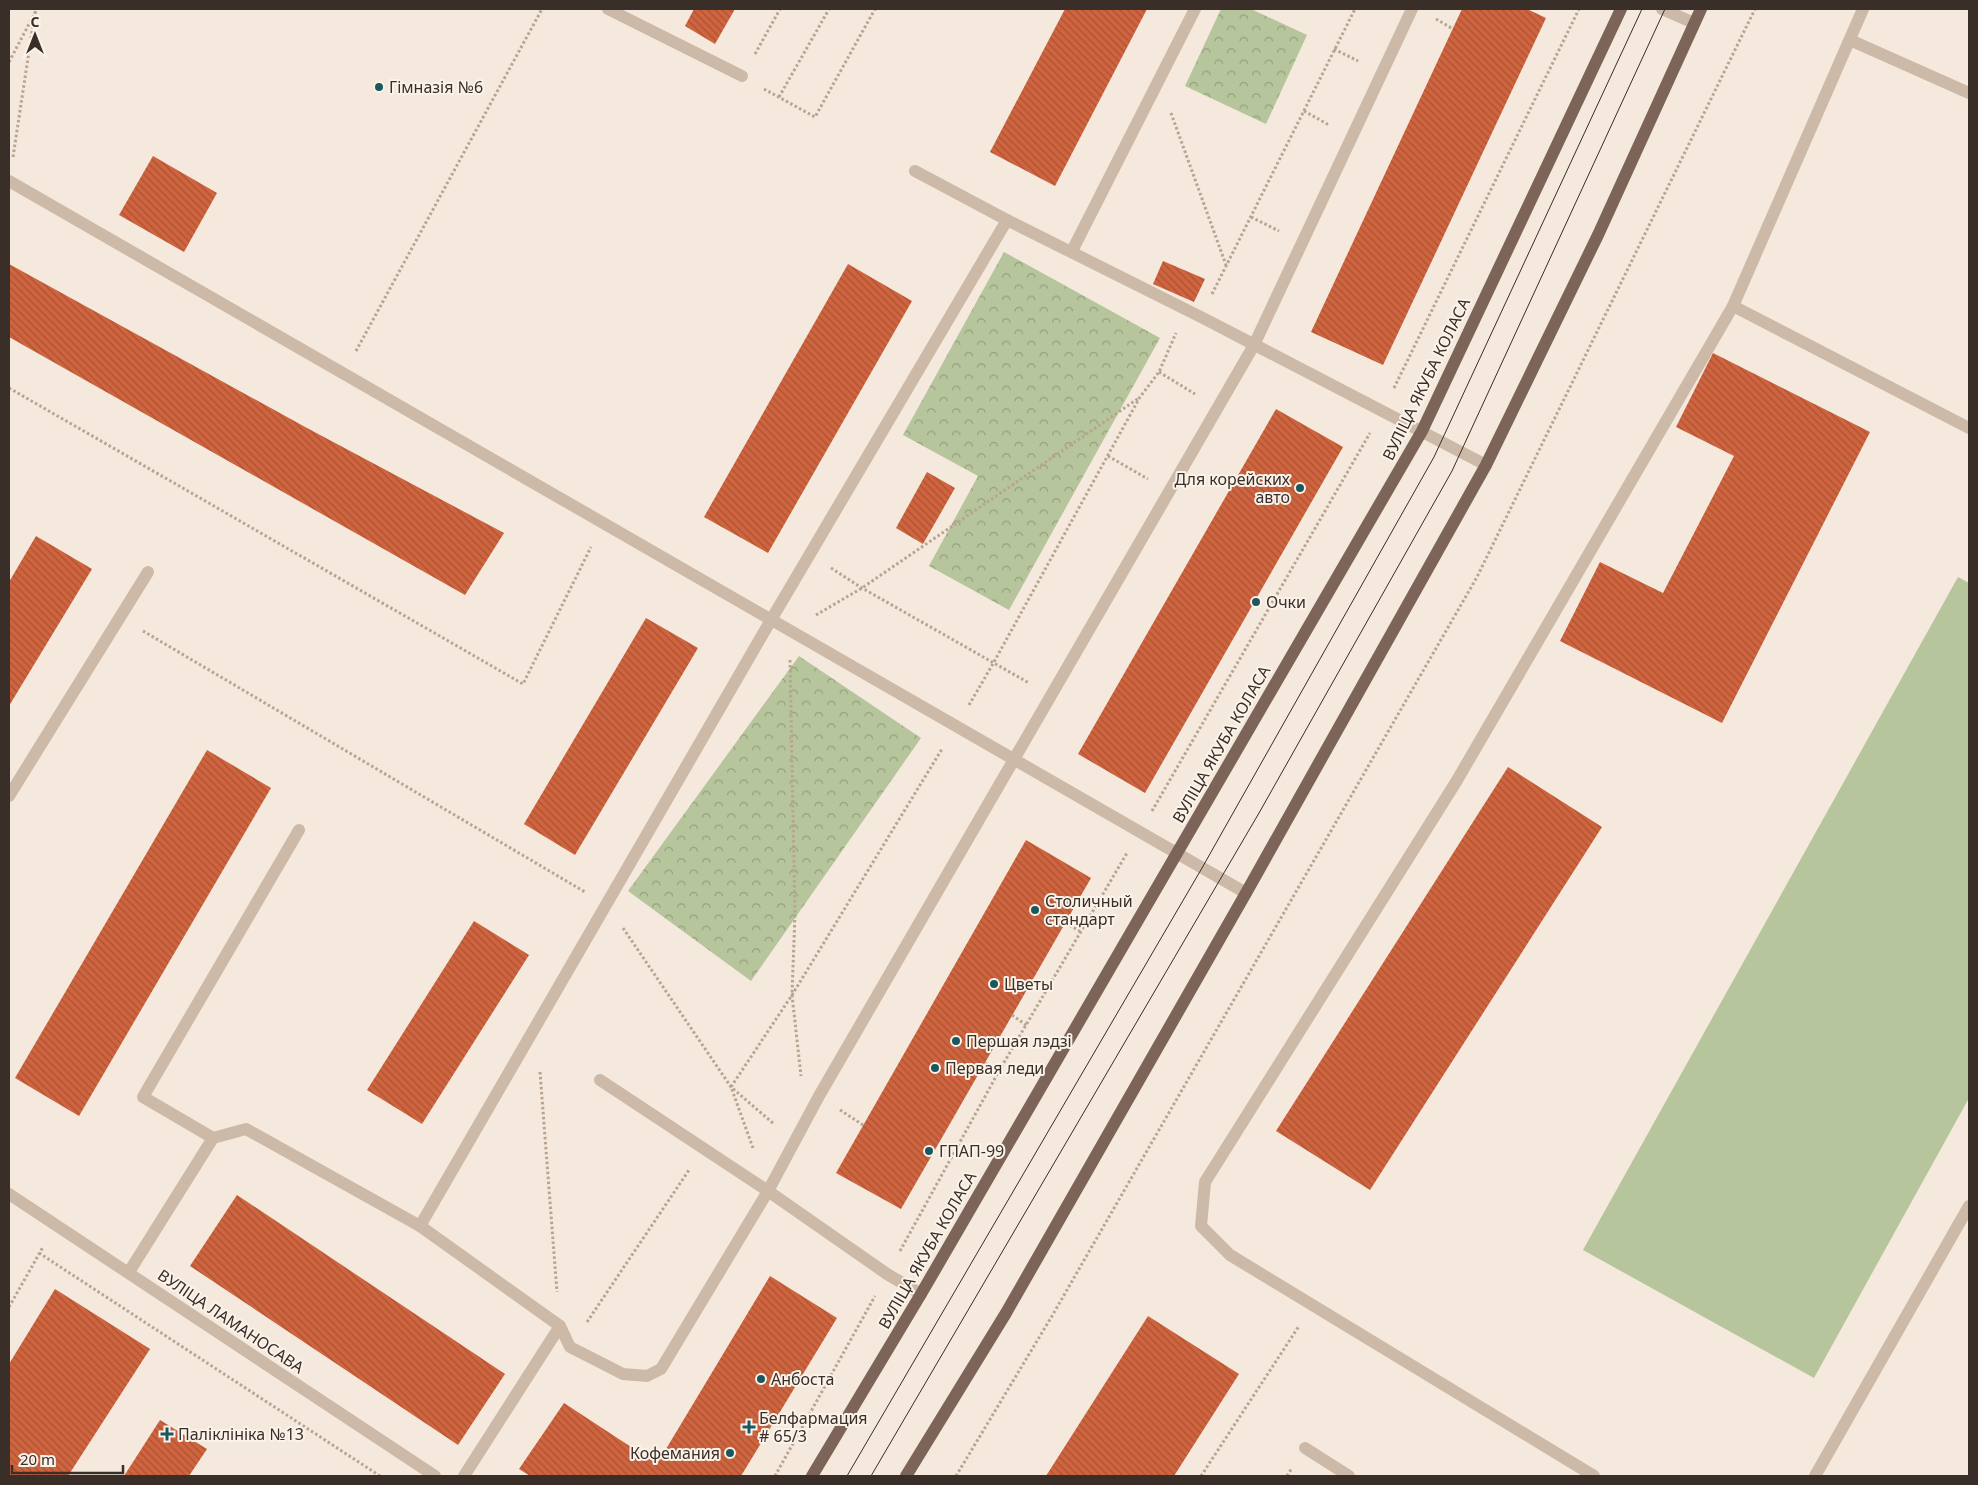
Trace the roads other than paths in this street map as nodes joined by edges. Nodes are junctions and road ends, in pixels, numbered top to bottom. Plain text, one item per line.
1 (608, 9) edge
2 (1195, 9) edge
3 (1412, 9) edge
4 (1621, 9) edge
5 (1662, 9) edge
6 (1701, 9) edge
7 (1863, 9) edge
8 (1694, 23) junction
9 (1850, 40) junction
10 (742, 76) road end
11 (1969, 93) edge
12 (915, 172) dead end
13 (9, 181) edge
14 (1007, 220) junction
15 (1072, 252) junction
16 (1733, 306) junction
17 (1254, 345) junction
18 (1969, 428) edge
19 (1422, 431) junction
20 (1486, 465) junction
21 (148, 572) dead end
22 (771, 620) junction
23 (1014, 760) junction
24 (9, 796) edge
25 (299, 830) dead end
26 (1177, 854) junction
27 (1246, 893) junction
28 (600, 1080) dead end
29 (213, 1138) junction
30 (768, 1191) junction
31 (9, 1194) edge
32 (1969, 1206) edge
33 (420, 1226) junction
34 (129, 1272) junction
35 (921, 1294) junction
36 (560, 1326) junction
37 (1305, 1448) dead end
38 (429, 1475) edge
39 (464, 1476) edge
40 (812, 1476) edge
41 (906, 1476) edge
42 (1349, 1476) edge
43 (1594, 1476) edge
44 (1815, 1476) edge

1 - 10 street
2 - 15 street
3 - 17 street
4 - 19 main road, ВУЛІЦА ЯКУБА КОЛАСА
5 - 8 street
6 - 8 main road
7 - 9 street
8 - 20 main road
9 - 11 street
9 - 16 street
12 - 14 street
13 - 22 street
14 - 15 street
14 - 22 street
15 - 17 street
16 - 18 street
16 - 43 street
17 - 19 street
17 - 23 street
19 - 20 street
19 - 26 main road, ВУЛІЦА ЯКУБА КОЛАСА
20 - 27 main road
21 - 24 street
22 - 23 street
22 - 33 street
23 - 26 street
23 - 30 street
25 - 29 street
26 - 27 street
26 - 35 main road, ВУЛІЦА ЯКУБА КОЛАСА
27 - 41 main road
28 - 30 street
29 - 33 street
29 - 34 street
30 - 35 street
30 - 36 street
31 - 34 street, ВУЛІЦА ЛАМАНОСАВА
32 - 44 street
33 - 36 street
34 - 38 street, ВУЛІЦА ЛАМАНОСАВА
35 - 40 main road, ВУЛІЦА ЯКУБА КОЛАСА
36 - 39 street
37 - 42 street

